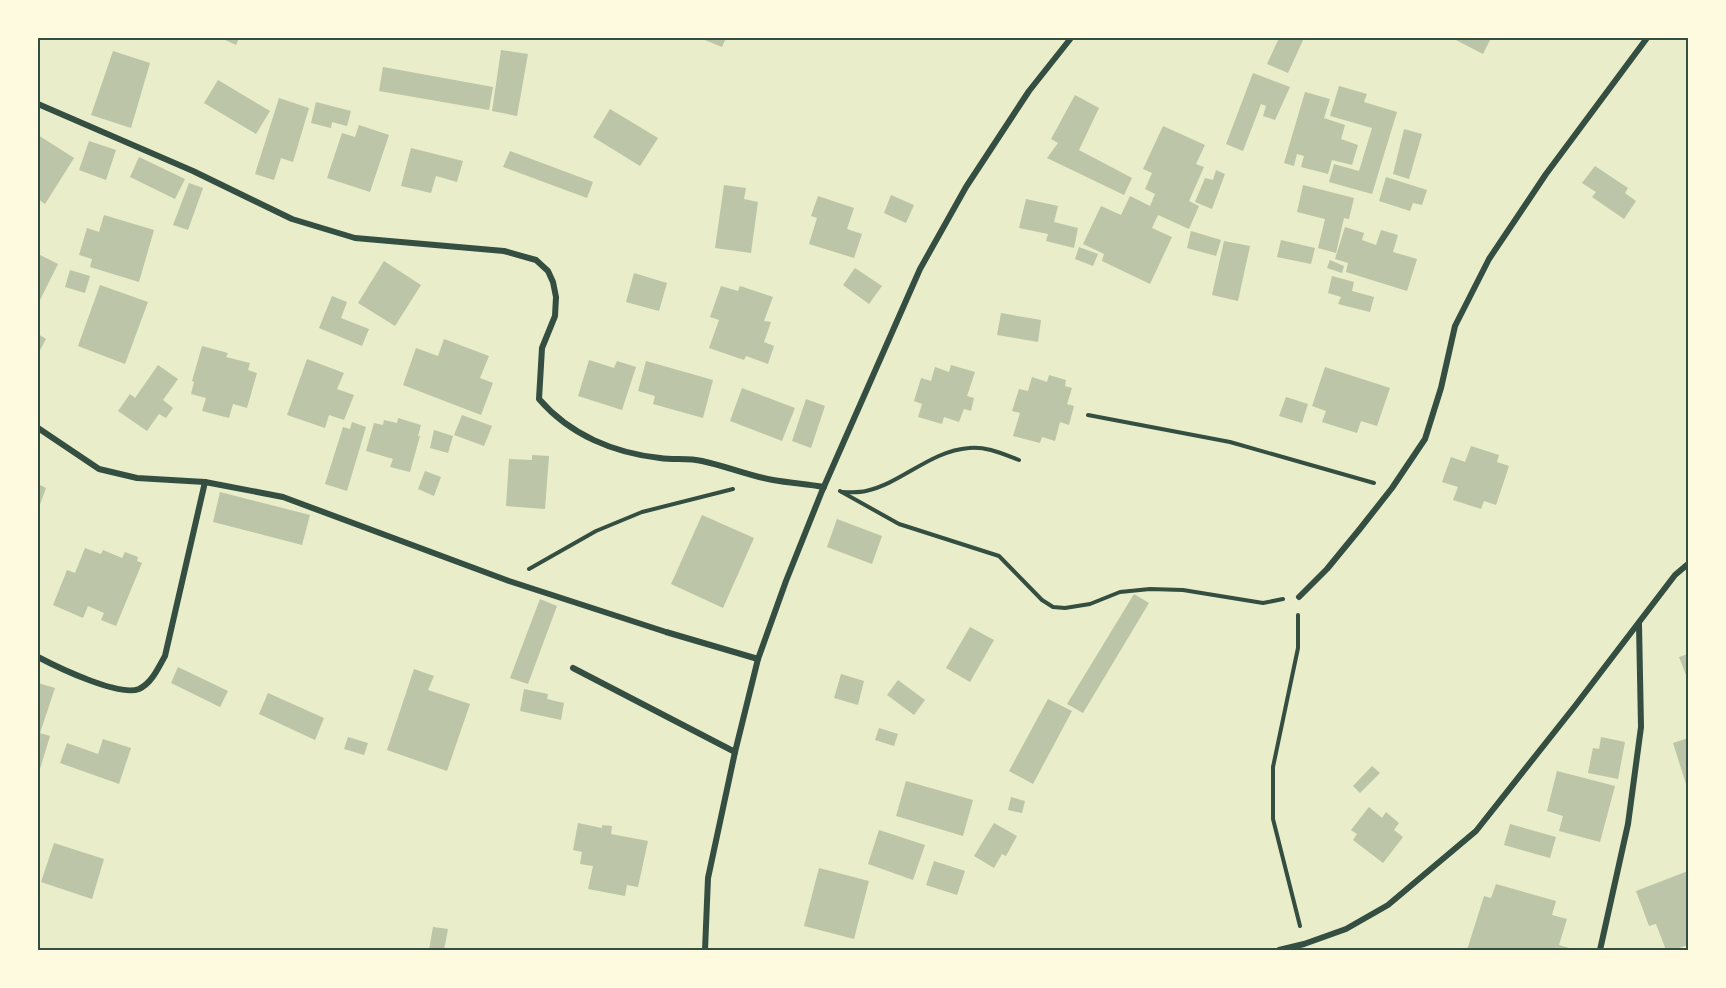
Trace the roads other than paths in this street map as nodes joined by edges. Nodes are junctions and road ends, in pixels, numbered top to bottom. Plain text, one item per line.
1 (1071, 38) edge
2 (1647, 38) edge
3 (38, 104) edge
4 (38, 429) edge
5 (205, 482) junction
6 (823, 489) junction
7 (1689, 564) edge
8 (1299, 597) road end
9 (1639, 623) junction
10 (38, 657) edge
11 (759, 659) junction
12 (573, 668) dead end
13 (735, 752) junction
14 (705, 951) edge
15 (1279, 951) edge
16 (1600, 951) edge

1 - 6 street
2 - 8 street
3 - 6 street
4 - 5 street
5 - 10 street
5 - 11 street
6 - 11 street
7 - 9 street
9 - 15 street
9 - 16 street
11 - 13 street
12 - 13 street
13 - 14 street

